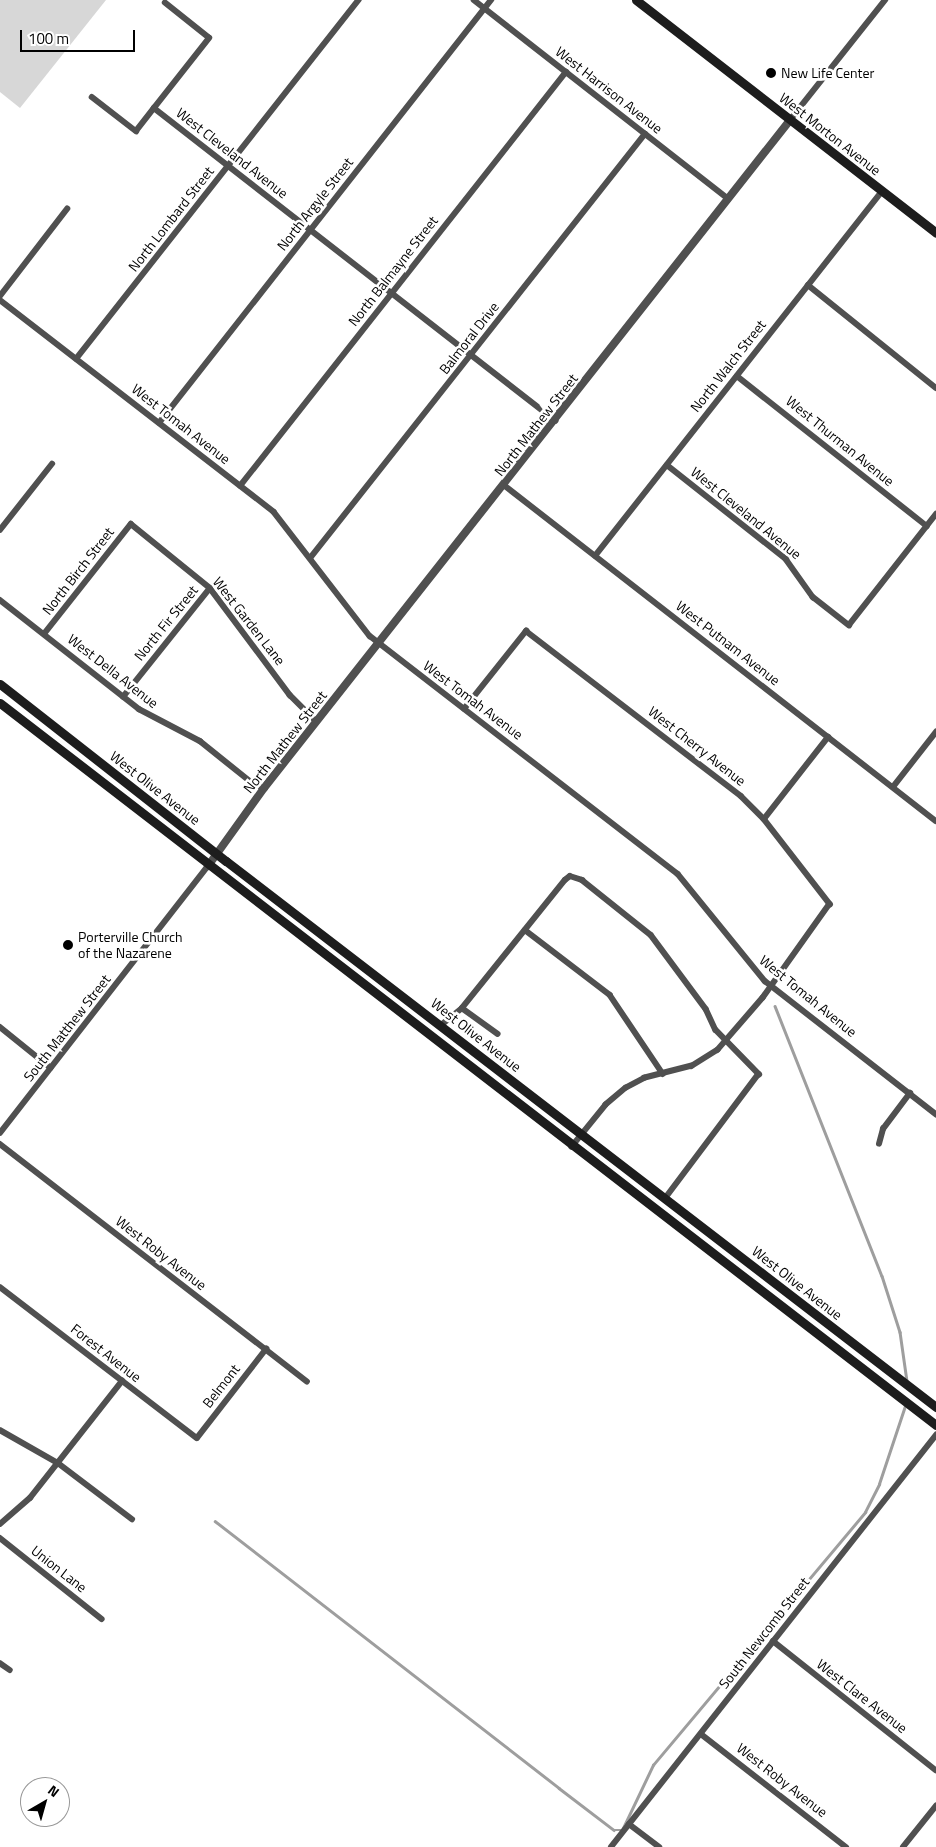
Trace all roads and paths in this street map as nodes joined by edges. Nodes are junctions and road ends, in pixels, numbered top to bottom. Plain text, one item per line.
1 (359, 0) edge
2 (474, 0) edge
3 (491, 0) edge
4 (636, 0) edge
5 (885, 0) edge
6 (165, 3) dead end
7 (485, 8) junction
8 (566, 72) junction
9 (92, 96) dead end
10 (154, 108) junction
11 (790, 120) junction
12 (646, 134) junction
13 (229, 166) junction
14 (882, 191) junction
15 (729, 199) junction
16 (67, 209) dead end
17 (310, 229) junction
18 (936, 233) edge
19 (808, 285) junction
20 (392, 293) junction
21 (0, 296) edge
22 (0, 300) edge
23 (471, 355) junction
24 (76, 359) junction
25 (737, 376) junction
26 (936, 388) edge
27 (556, 421) junction
28 (159, 423) junction
29 (52, 464) dead end
30 (667, 464) junction
31 (240, 486) junction
32 (504, 486) junction
33 (936, 514) edge
34 (131, 524) joint
35 (927, 526) junction
36 (0, 530) edge
37 (595, 556) junction
38 (311, 557) junction
39 (210, 588) junction
40 (0, 600) edge
41 (44, 634) junction
42 (379, 644) junction
43 (0, 684) edge
44 (124, 697) junction
45 (0, 703) edge
46 (464, 709) junction
47 (316, 721) junction
48 (936, 732) edge
49 (828, 737) junction
50 (892, 787) junction
51 (264, 788) junction
52 (764, 819) junction
53 (936, 821) edge
54 (217, 854) junction
55 (208, 866) junction
56 (525, 930) junction
57 (770, 986) junction
58 (462, 1008) junction
59 (440, 1026) junction
60 (0, 1027) edge
61 (498, 1034) dead end
62 (726, 1042) junction
63 (51, 1068) junction
64 (663, 1074) junction
65 (910, 1093) junction
66 (936, 1114) edge
67 (0, 1134) edge
68 (582, 1135) junction
69 (0, 1144) edge
70 (879, 1144) dead end
71 (572, 1147) junction
72 (665, 1199) junction
73 (0, 1287) edge
74 (266, 1349) junction
75 (122, 1381) junction
76 (307, 1381) dead end
77 (936, 1407) edge
78 (936, 1425) edge
79 (0, 1430) edge
80 (936, 1434) edge
81 (197, 1438) joint
82 (58, 1463) junction
83 (132, 1519) dead end
84 (0, 1524) edge
85 (0, 1538) edge
86 (102, 1619) dead end
87 (773, 1642) junction
88 (0, 1663) edge
89 (10, 1670) dead end
90 (701, 1734) junction
91 (936, 1770) edge
92 (936, 1806) edge
93 (629, 1824) junction
94 (611, 1847) edge
95 (658, 1847) edge
96 (846, 1847) edge
97 (903, 1847) edge

1 - 13 street, North Lombard Street
2 - 7 street, West Harrison Avenue
3 - 7 street, North Argyle Street
4 - 11 main road, West Morton Avenue
5 - 11 street, North Mathew Street
6 - 10 street
7 - 8 street, West Harrison Avenue
7 - 17 street, North Argyle Street
8 - 12 street, West Harrison Avenue
8 - 20 street, North Balmayne Street
9 - 10 street
10 - 13 street, West Cleveland Avenue
11 - 14 main road, West Morton Avenue
11 - 15 street, North Mathew Street
12 - 15 street, West Harrison Avenue
12 - 23 street, Balmoral Drive
13 - 17 street, West Cleveland Avenue
13 - 24 street, North Lombard Street
14 - 18 main road, West Morton Avenue
14 - 19 street, North Walch Street
15 - 27 street, North Mathew Street
16 - 21 street
17 - 20 street, West Cleveland Avenue
17 - 28 street, North Argyle Street
19 - 25 street, North Walch Street
19 - 26 street
20 - 23 street, West Cleveland Avenue
20 - 31 street, North Balmayne Street
22 - 24 street, West Tomah Avenue
23 - 27 street, West Cleveland Avenue
23 - 38 street, Balmoral Drive
24 - 28 street, West Tomah Avenue
25 - 30 street, North Walch Street
25 - 35 street, West Thurman Avenue
27 - 32 street, North Mathew Street
28 - 31 street, West Tomah Avenue
29 - 36 street
30 - 35 street, West Cleveland Avenue
30 - 37 street, North Walch Street
31 - 38 street, West Tomah Avenue
32 - 37 street, West Putnam Avenue
32 - 42 street, North Mathew Street
33 - 35 street
34 - 39 street, West Garden Lane
34 - 41 street, North Birch Street
37 - 49 street, West Putnam Avenue
38 - 42 street, West Tomah Avenue
39 - 44 street, North Fir Street
39 - 47 street, West Garden Lane
40 - 41 street, West Della Avenue
41 - 44 street, West Della Avenue
42 - 46 street, West Tomah Avenue
42 - 47 street, North Mathew Street
43 - 54 main road, West Olive Avenue
44 - 51 street, West Della Avenue
45 - 55 main road, West Olive Avenue
46 - 52 street, West Cherry Avenue
46 - 57 street, West Tomah Avenue
47 - 51 street, North Mathew Street
48 - 50 street
49 - 50 street, West Putnam Avenue
49 - 52 street
50 - 53 street, West Putnam Avenue
51 - 54 street, North Mathew Street
52 - 57 street, West Cherry Avenue
54 - 55 street, North Mathew Street
54 - 59 main road, West Olive Avenue
55 - 63 street, South Matthew Street
55 - 71 main road, West Olive Avenue
56 - 58 street
56 - 62 street
56 - 64 street
57 - 62 street
57 - 65 street, West Tomah Avenue
58 - 59 street
58 - 61 street
59 - 68 main road, West Olive Avenue
60 - 63 street
62 - 64 street
62 - 72 street
63 - 67 street, South Matthew Street
64 - 68 street
65 - 66 street, West Tomah Avenue
65 - 70 street
68 - 71 street
68 - 72 main road, West Olive Avenue
69 - 74 street, West Roby Avenue
71 - 78 main road, West Olive Avenue
72 - 77 main road, West Olive Avenue
73 - 75 street, Forest Avenue
74 - 76 street, West Roby Avenue
74 - 81 street, Belmont
75 - 81 street, Forest Avenue
75 - 82 street
79 - 82 street
80 - 87 street, South Newcomb Street
82 - 83 street
82 - 84 street
85 - 86 street, Union Lane
87 - 90 street, South Newcomb Street
87 - 91 street, West Clare Avenue
88 - 89 street
90 - 93 street, South Newcomb Street
90 - 96 street, West Roby Avenue
92 - 97 street
93 - 94 street, South Newcomb Street
93 - 95 street

